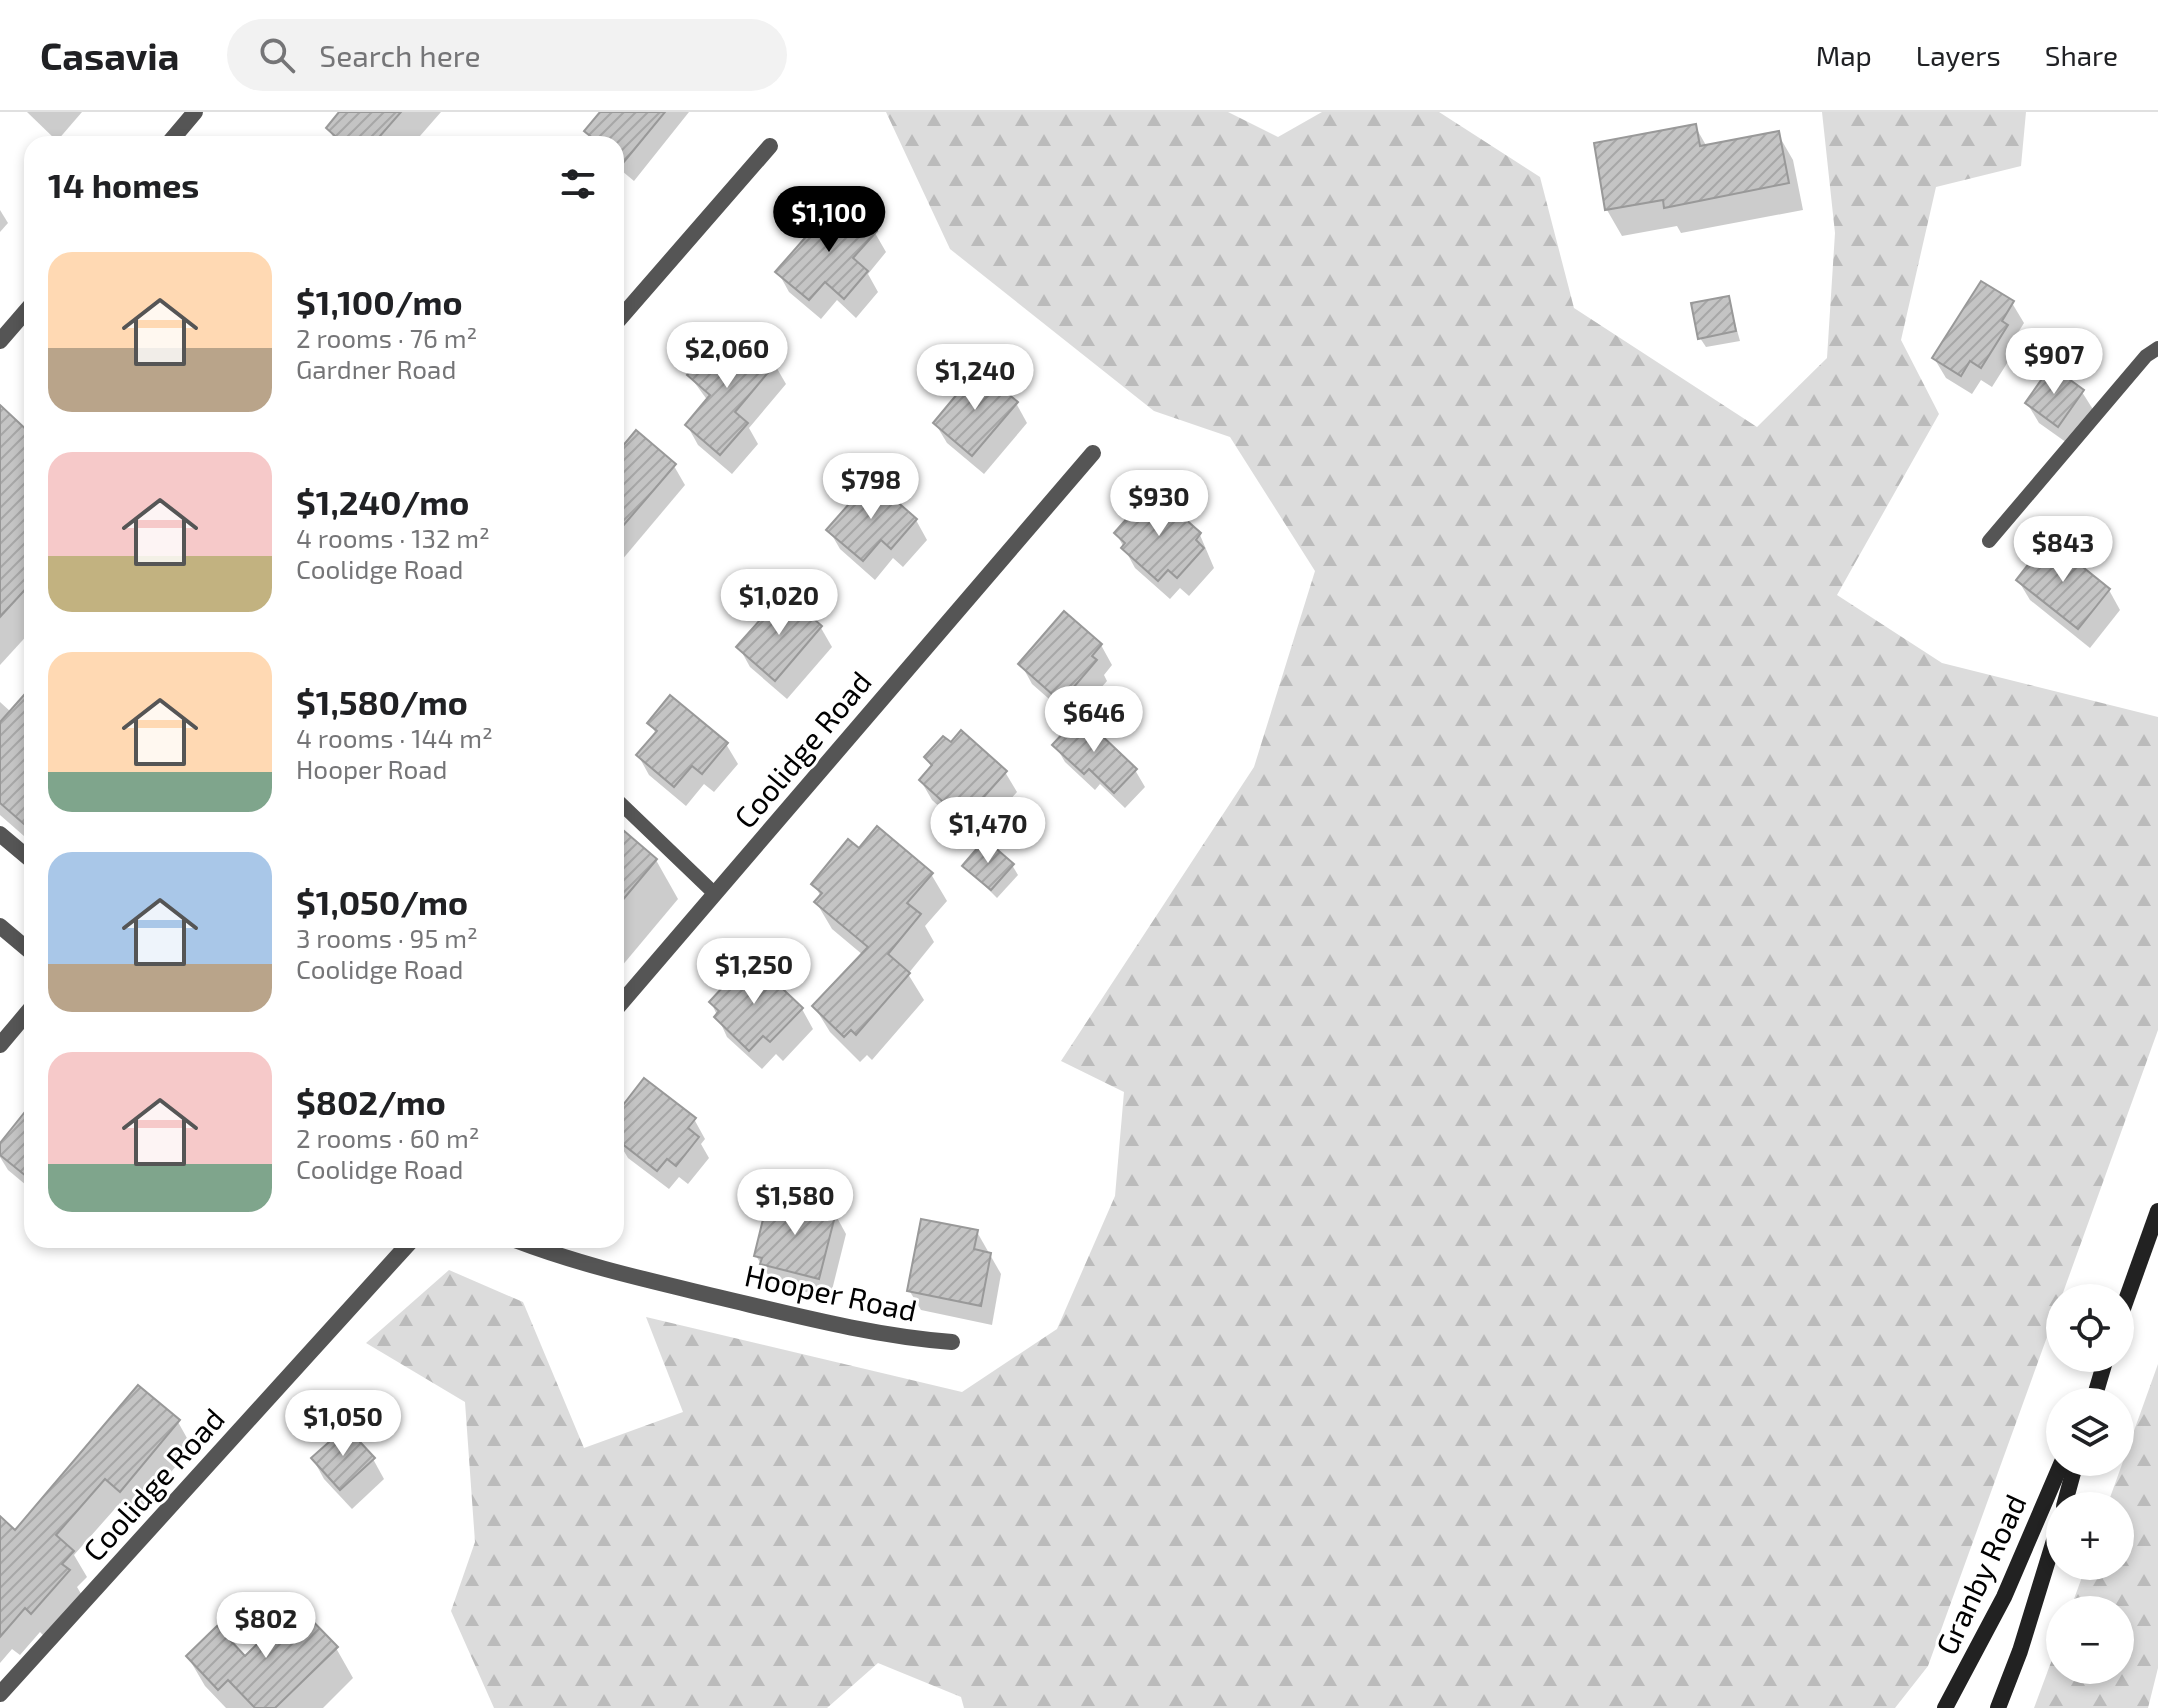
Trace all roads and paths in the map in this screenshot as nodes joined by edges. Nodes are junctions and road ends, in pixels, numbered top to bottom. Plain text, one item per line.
1 (195, 112) edge
2 (175, 136) edge
3 (770, 146) dead end
4 (24, 313) edge
5 (624, 314) edge
6 (0, 341) edge
7 (2158, 348) edge
8 (1093, 453) dead end
9 (1989, 541) dead end
10 (624, 807) edge
11 (0, 834) edge
12 (24, 854) edge
13 (715, 894) junction
14 (0, 926) edge
15 (24, 946) edge
16 (624, 1000) edge
17 (24, 1016) edge
18 (0, 1045) edge
19 (2158, 1211) edge
20 (405, 1248) edge
21 (536, 1248) edge
22 (2132, 1284) edge
23 (952, 1342) dead end
24 (2056, 1476) edge
25 (2046, 1566) edge
26 (0, 1694) edge
27 (1945, 1708) edge
28 (1998, 1708) edge

1 - 2 street
3 - 5 street
4 - 6 street
7 - 9 lane
8 - 13 street, Coolidge Road
10 - 13 lane
11 - 12 street
13 - 16 street, Coolidge Road
14 - 15 street
17 - 18 street
19 - 22 main road
20 - 26 street, Coolidge Road
21 - 23 street, Hooper Road
24 - 27 main road, Granby Road
25 - 28 main road, Granby Road

